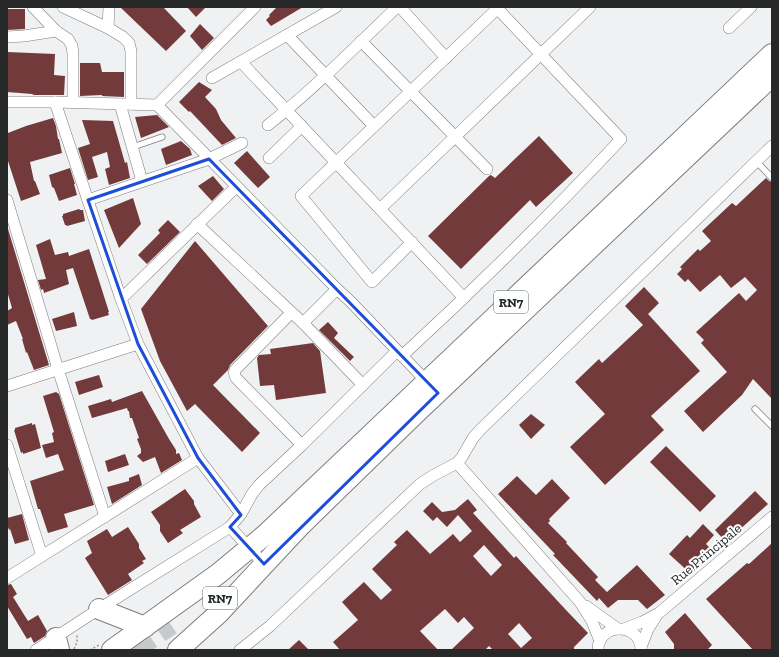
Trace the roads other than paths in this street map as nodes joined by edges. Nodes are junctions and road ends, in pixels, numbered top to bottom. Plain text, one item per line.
1 (34, 7) edge
2 (63, 7) edge
3 (109, 7) edge
4 (336, 7) edge
5 (398, 7) edge
6 (498, 7) edge
7 (590, 7) edge
8 (751, 7) edge
9 (249, 9) edge
10 (108, 28) junction
11 (729, 28) dead end
12 (56, 31) junction
13 (287, 35) junction
14 (7, 37) edge
15 (361, 41) junction
16 (541, 54) junction
17 (772, 54) edge
18 (446, 58) junction
19 (240, 62) junction
20 (325, 75) junction
21 (772, 76) edge
22 (212, 78) dead end
23 (410, 91) junction
24 (55, 102) junction
25 (73, 102) junction
26 (8, 104) edge
27 (125, 104) junction
28 (157, 105) junction
29 (286, 110) junction
30 (268, 125) dead end
31 (302, 126) junction
32 (374, 126) junction
33 (162, 137) dead end
34 (455, 137) junction
35 (242, 143) dead end
36 (772, 146) edge
37 (133, 147) junction
38 (269, 158) dead end
39 (209, 159) junction
40 (756, 161) junction
41 (336, 162) junction
42 (487, 169) dead end
43 (772, 178) edge
44 (142, 181) junction
45 (236, 187) junction
46 (7, 200) edge
47 (88, 200) junction
48 (380, 209) junction
49 (197, 224) junction
50 (412, 242) junction
51 (336, 289) junction
52 (464, 298) junction
53 (121, 299) junction
54 (291, 313) junction
55 (303, 323) junction
56 (138, 344) junction
57 (400, 353) junction
58 (58, 370) junction
59 (363, 385) junction
60 (7, 386) edge
61 (432, 387) junction
62 (755, 409) dead end
63 (772, 426) edge
64 (7, 445) edge
65 (302, 445) junction
66 (198, 458) junction
67 (457, 463) junction
68 (241, 514) junction
69 (105, 516) junction
70 (772, 517) edge
71 (230, 527) junction
72 (250, 548) junction
73 (42, 556) junction
74 (264, 564) junction
75 (7, 578) edge
76 (580, 602) junction
77 (99, 609) junction
78 (659, 613) junction
79 (145, 627) junction
80 (621, 629) junction
81 (176, 636) edge
82 (58, 644) edge
83 (599, 645) edge
84 (107, 646) edge
85 (641, 648) edge
86 (36, 650) edge
87 (240, 650) edge

1 - 12 street
2 - 10 street
3 - 10 street
4 - 13 street
5 - 15 street
5 - 18 street
6 - 16 street
6 - 18 street
7 - 16 street
8 - 11 street
9 - 28 street
10 - 27 street
12 - 14 street
12 - 25 street
13 - 19 street
13 - 20 street
15 - 20 street
15 - 23 street
16 - 34 street
16 - 52 street
17 - 61 highway, RN7
18 - 23 street
19 - 22 street
19 - 29 street
20 - 29 street
20 - 32 street
21 - 61 highway, RN7
23 - 32 street
23 - 34 street
24 - 25 street
24 - 26 street
24 - 47 street
25 - 27 street
27 - 28 street
27 - 37 street
28 - 39 street
29 - 30 street
29 - 31 street
31 - 38 street
31 - 41 street
32 - 41 street
33 - 37 lane
34 - 42 street
34 - 48 street
35 - 39 street
36 - 40 street
37 - 44 street
39 - 44 street
39 - 45 street
40 - 43 lane
40 - 67 street
41 - 48 street
41 - 50 street
44 - 47 street
45 - 49 street
45 - 51 street
46 - 58 street
47 - 53 street
48 - 50 street
49 - 53 street
49 - 54 street
50 - 52 street
51 - 55 street
51 - 57 street
52 - 57 street
53 - 56 street
54 - 55 street
54 - 65 street
55 - 59 street
56 - 58 street
56 - 66 street
57 - 59 street
57 - 61 street
58 - 60 street
58 - 69 street
59 - 65 street
61 - 72 highway, RN7
61 - 74 highway, RN7
62 - 63 lane
64 - 73 street
65 - 68 street
66 - 68 street
66 - 69 street
67 - 76 street
67 - 87 street
68 - 71 street
69 - 73 street
70 - 78 street, Rue Principale
71 - 72 street
71 - 77 street
72 - 74 street
72 - 79 highway
72 - 81 highway, RN7
73 - 75 street
74 - 81 highway, RN7
76 - 80 street
76 - 83 street
77 - 79 highway
77 - 82 street
78 - 80 street, Rue Principale
78 - 85 street, Rue Principale
79 - 84 highway
80 - 83 street, Rue Principale
80 - 85 street
82 - 86 street

